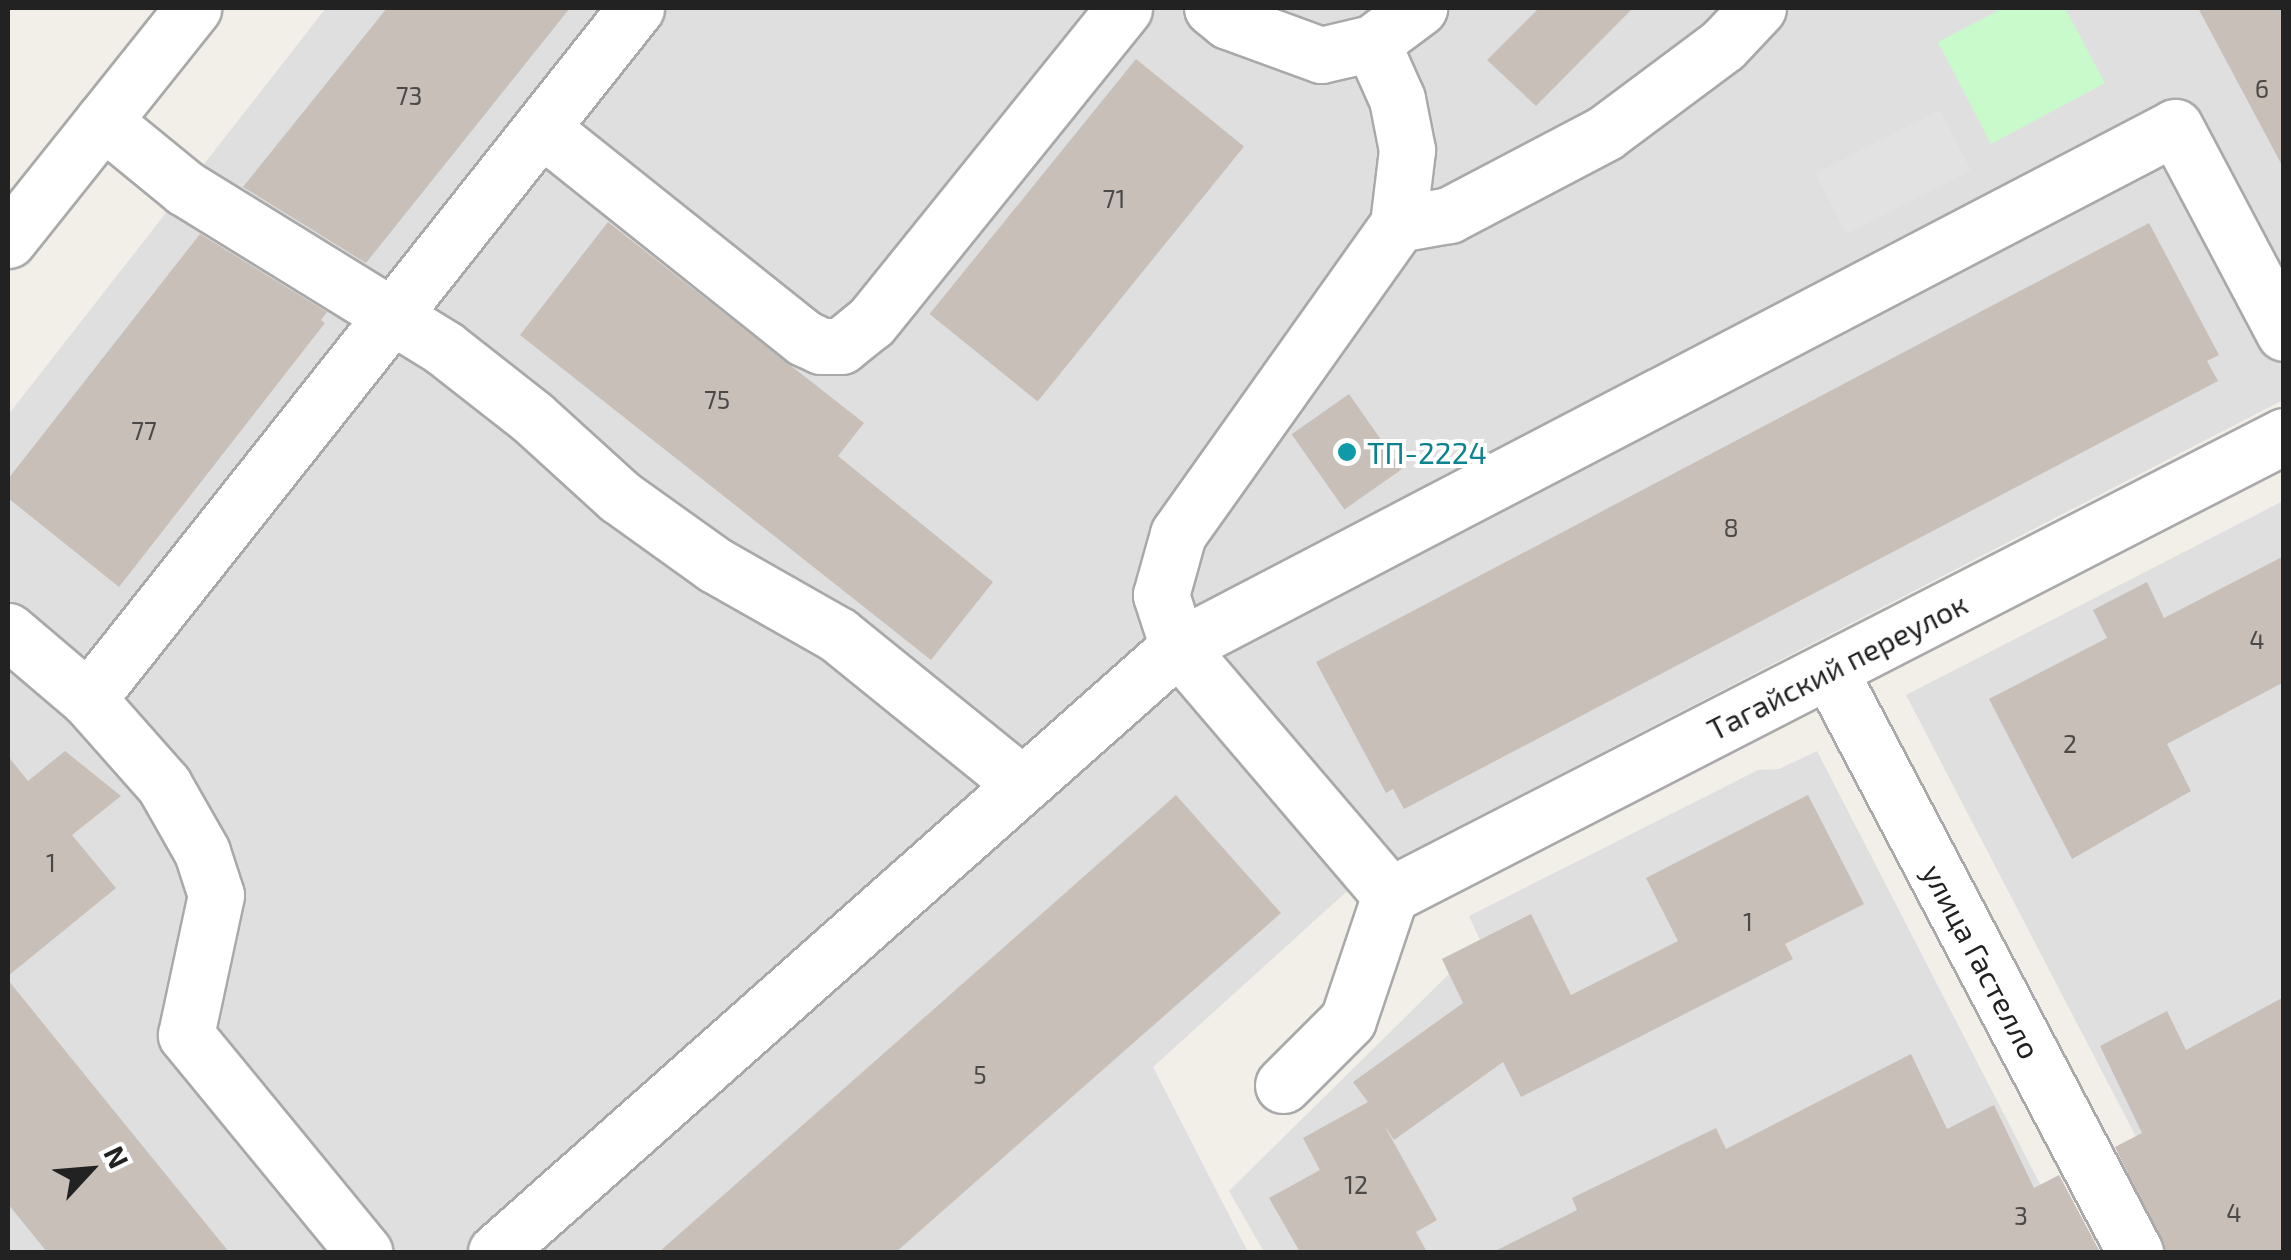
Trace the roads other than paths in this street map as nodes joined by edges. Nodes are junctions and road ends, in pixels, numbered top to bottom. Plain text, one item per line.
1 (193, 8) edge
2 (636, 8) edge
3 (1124, 8) edge
4 (1212, 8) edge
5 (1418, 8) edge
6 (1758, 8) edge
7 (1372, 43) junction
8 (102, 121) junction
9 (541, 128) junction
10 (1398, 224) junction
11 (8, 240) edge
12 (392, 312) junction
13 (2284, 333) edge
14 (2284, 436) edge
15 (8, 631) edge
16 (1178, 647) junction
17 (1829, 670) junction
18 (88, 698) junction
19 (1022, 784) junction
20 (1390, 895) junction
21 (1283, 1085) dead end
22 (364, 1252) edge
23 (496, 1252) edge
24 (2134, 1252) edge

1 - 8 street
2 - 9 street
3 - 9 street
4 - 7 street
5 - 7 street
6 - 10 street
7 - 10 street
8 - 11 street
8 - 12 street
9 - 12 street
10 - 16 street
12 - 18 street
12 - 19 street
13 - 16 street
14 - 17 street, Тагайский переулок
15 - 18 street
16 - 19 street
16 - 20 street
17 - 20 street, Тагайский переулок
17 - 24 street, улица Гастелло
18 - 22 street
19 - 23 street
20 - 21 street

